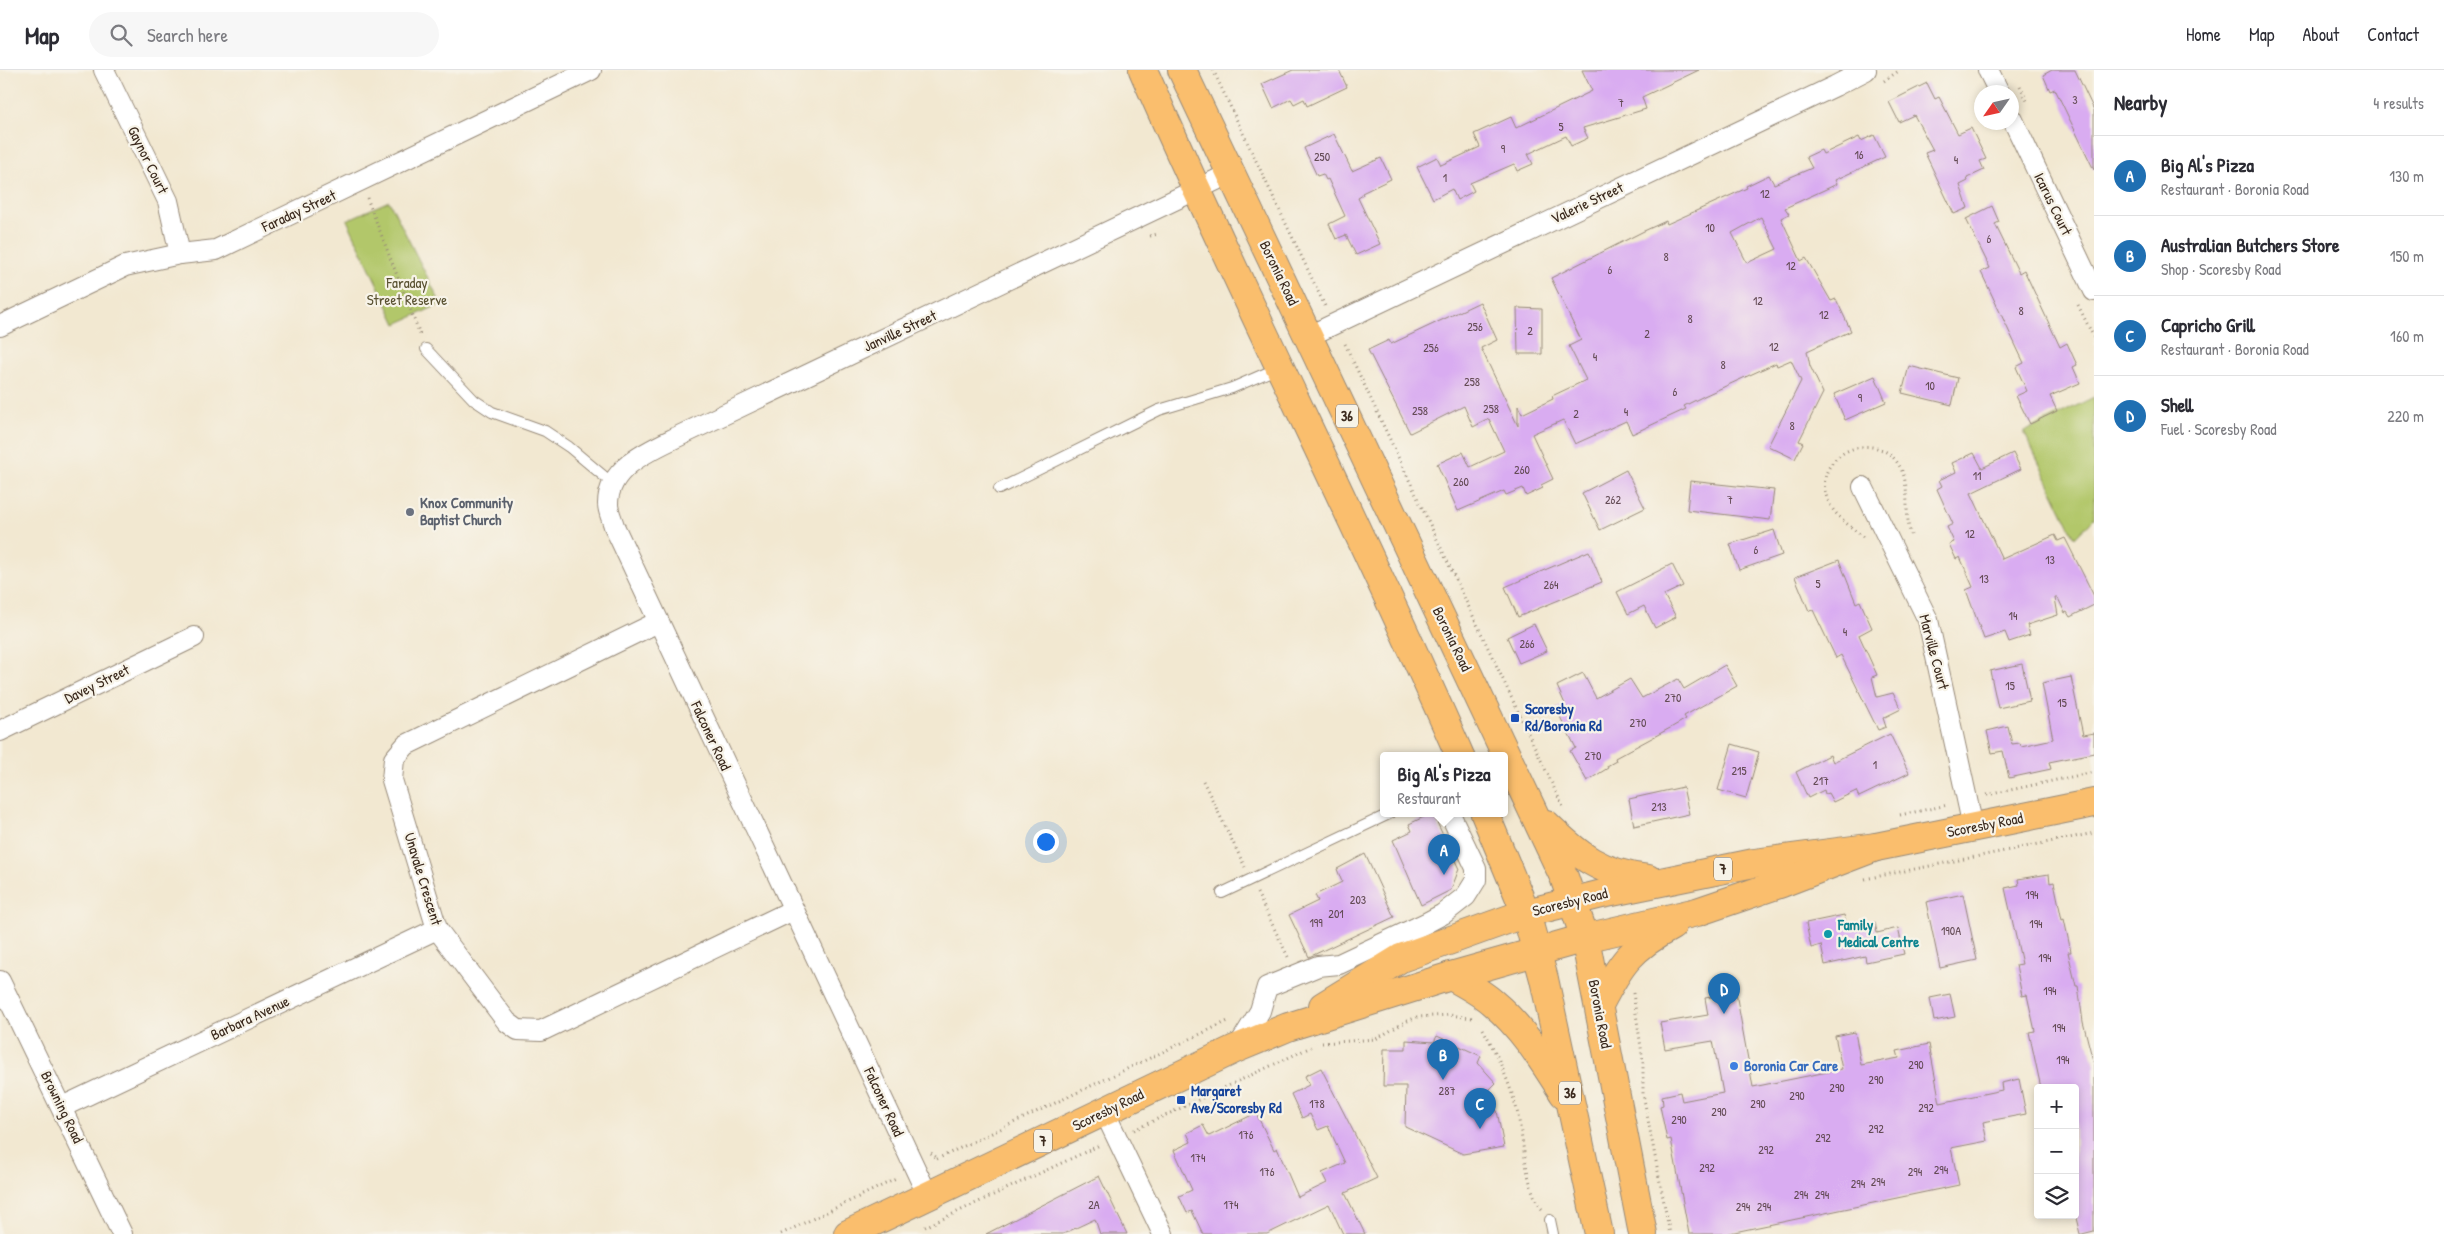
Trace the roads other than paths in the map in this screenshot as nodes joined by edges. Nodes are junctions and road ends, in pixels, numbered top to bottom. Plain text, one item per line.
1 (104, 70) edge
2 (591, 70) edge
3 (1143, 70) edge
4 (1182, 70) edge
5 (1866, 70) edge
6 (1988, 70) edge
7 (1996, 85) edge
8 (2018, 130) edge
9 (1231, 173) junction
10 (1195, 190) junction
11 (180, 254) junction
12 (2094, 290) edge
13 (0, 326) edge
14 (1309, 336) junction
15 (426, 349) road end
16 (1279, 368) junction
17 (612, 483) junction
18 (1862, 487) dead end
19 (1000, 489) dead end
20 (658, 622) junction
21 (194, 637) dead end
22 (0, 731) edge
23 (1458, 752) edge
24 (1502, 752) edge
25 (1508, 764) edge
26 (2094, 803) edge
27 (1536, 815) junction
28 (1383, 817) edge
29 (1451, 817) edge
30 (1486, 817) edge
31 (1973, 828) junction
32 (1876, 847) junction
33 (1664, 881) junction
34 (1222, 892) dead end
35 (1572, 901) junction
36 (793, 910) junction
37 (1697, 912) junction
38 (1526, 913) junction
39 (437, 929) junction
40 (1585, 938) junction
41 (1536, 952) junction
42 (1451, 976) junction
43 (0, 981) edge
44 (1598, 1005) junction
45 (1288, 1027) junction
46 (1238, 1047) junction
47 (62, 1107) junction
48 (1573, 1108) junction
49 (1104, 1111) junction
50 (928, 1196) junction
51 (1550, 1220) road end
52 (122, 1234) edge
53 (848, 1234) edge
54 (1163, 1234) edge
55 (1553, 1234) edge
56 (1599, 1234) edge
57 (1643, 1234) edge

1 - 11 street, Gaynor Court
2 - 11 street, Faraday Street
3 - 10 main road
4 - 9 main road, Boronia Road / 36
5 - 14 street, Valerie Street
6 - 7 street
8 - 12 street, Icarus Court
9 - 10 street, Janville Street
9 - 14 main road, Boronia Road / 36
10 - 16 main road
10 - 17 street, Janville Street
11 - 13 street, Faraday Street
14 - 24 main road, Boronia Road / 36
15 - 17 lane
16 - 19 lane
16 - 23 main road
17 - 20 street, Falconer Road
18 - 31 street, Marville Court
20 - 36 street, Falconer Road
20 - 39 street, Unavale Crescent
21 - 22 street, Davey Street
25 - 27 main road, Boronia Road / 36
26 - 31 main road, Scoresby Road / 7
27 - 33 main road
27 - 35 main road, Boronia Road / 36
28 - 34 lane
29 - 46 street
30 - 38 main road, 36
31 - 32 main road, Scoresby Road / 7
32 - 33 main road, Scoresby Road / 7
32 - 37 main road, Scoresby Road / 7
33 - 35 main road, Scoresby Road / 7
35 - 38 main road, Scoresby Road / 7
35 - 40 main road, Boronia Road / 36
36 - 39 street, Unavale Crescent
36 - 50 street, Falconer Road
37 - 40 main road, Scoresby Road / 7
37 - 44 main road
38 - 41 main road, 36
38 - 45 main road, Scoresby Road / 7
39 - 47 street, Barbara Avenue
40 - 41 main road, Scoresby Road / 7
40 - 44 main road, Boronia Road / 36
41 - 42 main road, Scoresby Road / 7
41 - 48 main road, 36
42 - 45 main road, Scoresby Road / 7
42 - 48 main road
43 - 47 street, Browning Road
44 - 57 main road, Boronia Road / 36
45 - 46 main road, Scoresby Road / 7
46 - 49 main road, Scoresby Road / 7
47 - 52 street, Browning Road
48 - 56 main road, 36
49 - 50 main road, Scoresby Road / 7
49 - 54 street
50 - 53 main road, Scoresby Road / 7
51 - 55 lane

